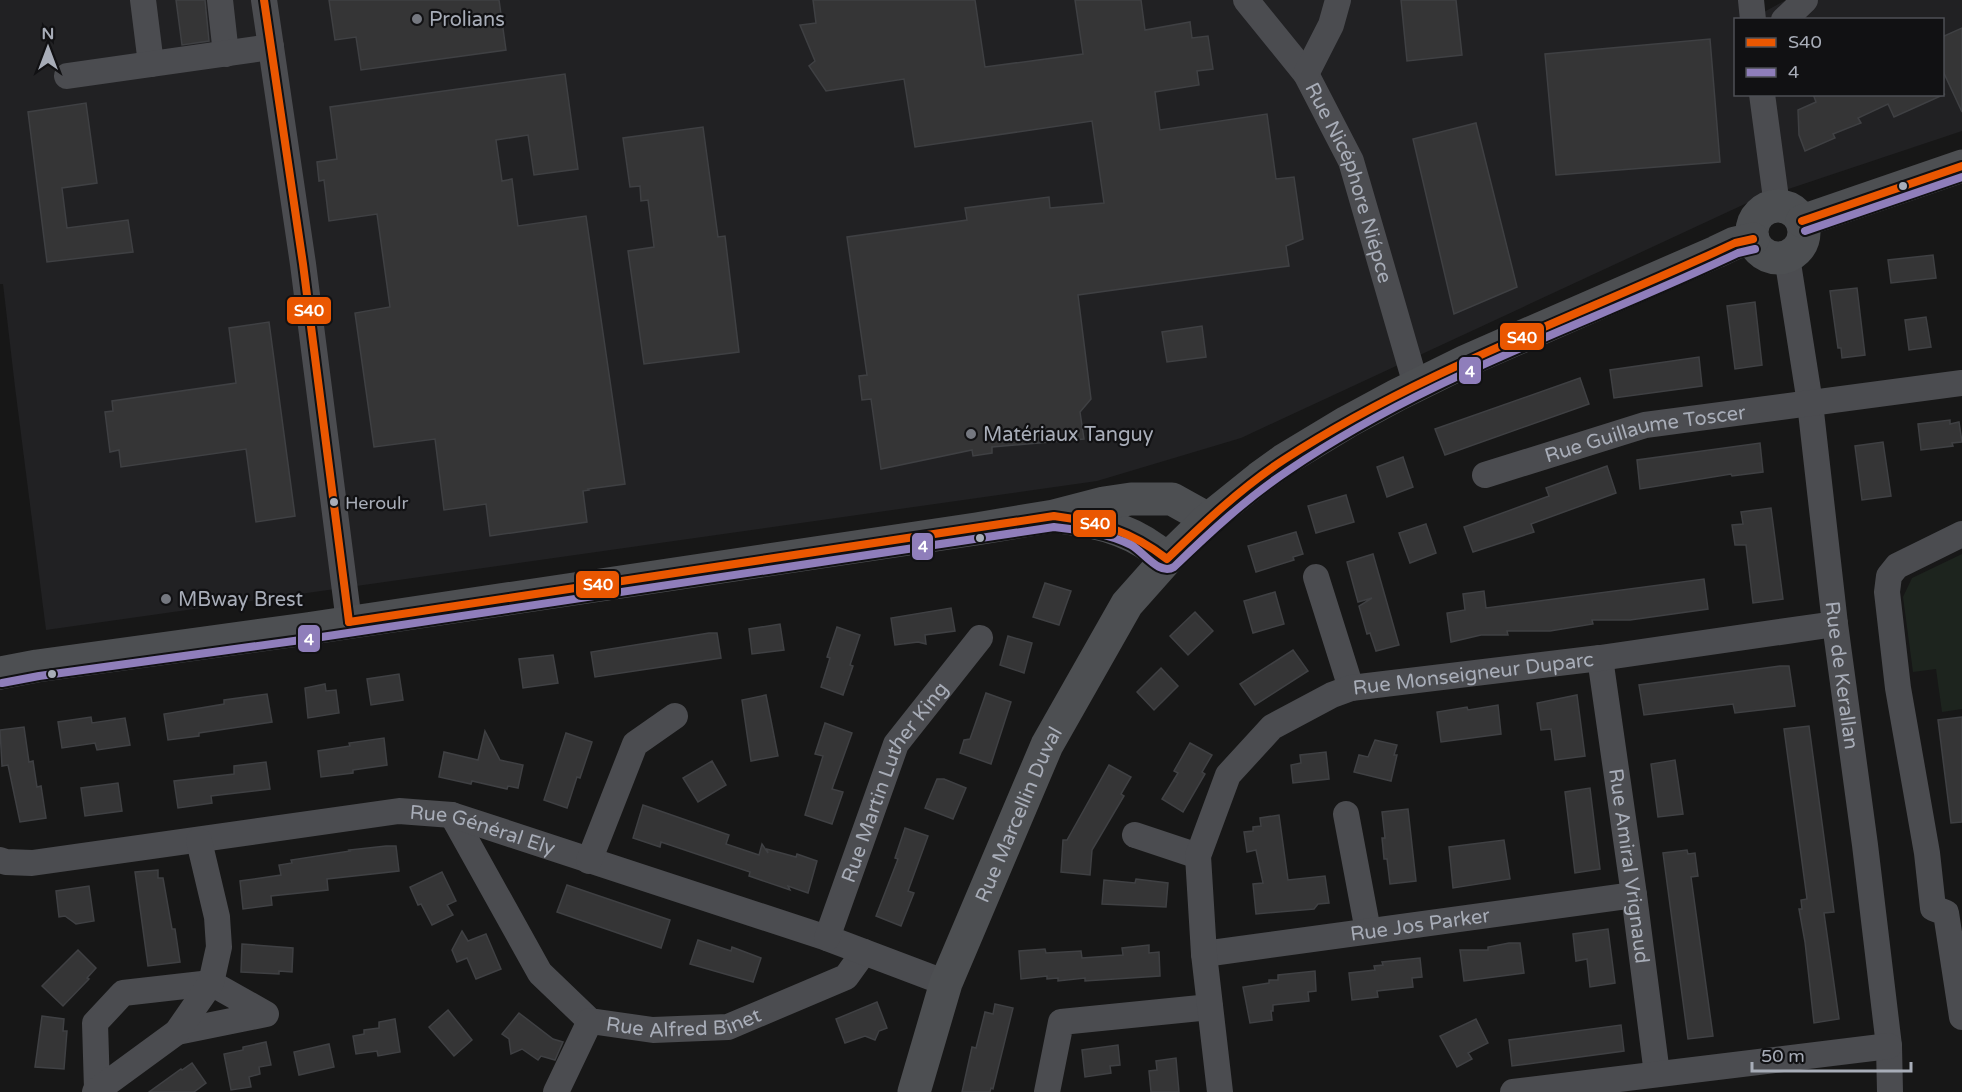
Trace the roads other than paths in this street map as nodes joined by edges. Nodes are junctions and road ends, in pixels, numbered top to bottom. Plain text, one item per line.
1 (142, 0) edge
2 (220, 0) edge
3 (264, 0) edge
4 (1246, 0) edge
5 (1338, 0) edge
6 (1751, 0) edge
7 (1805, 0) edge
8 (1753, 18) edge
9 (1786, 18) edge
10 (271, 47) junction
11 (226, 54) junction
12 (152, 64) junction
13 (1306, 74) junction
14 (67, 76) dead end
15 (1762, 96) edge
16 (1962, 166) edge
17 (1789, 213) junction
18 (1752, 239) junction
19 (1786, 257) junction
20 (1962, 382) edge
21 (1416, 385) junction
22 (1809, 403) junction
23 (1485, 475) dead end
24 (1054, 516) junction
25 (1208, 519) junction
26 (1962, 534) edge
27 (1167, 559) junction
28 (1317, 577) dead end
29 (349, 622) junction
30 (1834, 624) junction
31 (981, 639) dead end
32 (1600, 658) junction
33 (0, 673) edge
34 (1351, 687) junction
35 (675, 716) dead end
36 (1346, 814) dead end
37 (452, 815) junction
38 (1135, 835) dead end
39 (199, 841) junction
40 (1198, 856) junction
41 (0, 860) edge
42 (589, 861) junction
43 (1634, 895) junction
44 (1368, 931) junction
45 (827, 938) junction
46 (864, 952) junction
47 (1204, 954) junction
48 (211, 983) junction
49 (946, 983) junction
50 (1210, 1007) junction
51 (1962, 1017) edge
52 (590, 1022) junction
53 (177, 1032) junction
54 (1889, 1046) junction
55 (1657, 1074) junction
56 (96, 1090) edge
57 (556, 1092) edge
58 (914, 1092) edge
59 (1047, 1092) edge
60 (1220, 1092) edge
61 (1513, 1092) edge
62 (1890, 1092) edge

1 - 12 street
2 - 11 street
3 - 10 street
4 - 13 street, Rue Nicéphore Niépce
5 - 13 street
6 - 8 street
7 - 9 street
10 - 11 street
10 - 29 street
11 - 12 street
12 - 14 street
13 - 21 street, Rue Nicéphore Niépce
15 - 17 street
16 - 17 main road
17 - 18 main road
17 - 19 main road
18 - 19 main road
18 - 21 main road, Rue Marcellin Duval
19 - 22 street, Rue de Kerallan
20 - 22 street, Rue Guillaume Toscer
21 - 25 main road, Rue Marcellin Duval
22 - 23 street, Rue Guillaume Toscer
22 - 30 street, Rue de Kerallan
24 - 25 main road
24 - 27 main road
24 - 29 main road
25 - 27 main road, Rue Marcellin Duval
26 - 51 street
27 - 49 main road, Rue Marcellin Duval
28 - 34 street
29 - 33 main road
30 - 32 street, Rue Monseigneur Duparc
30 - 54 street, Rue de Kerallan
31 - 45 street, Rue Martin Luther King
32 - 34 street, Rue Monseigneur Duparc
32 - 43 street, Rue Amiral Vrignaud
34 - 40 street, Rue Monseigneur Duparc
35 - 42 street
36 - 44 street
37 - 39 street, Rue Général Ely
37 - 42 street, Rue Général Ely
37 - 52 street, Rue Alfred Binet
38 - 40 street
39 - 41 street, Rue Général Ely
39 - 48 street
40 - 47 street, Rue Monseigneur Duparc
42 - 45 street, Rue Général Ely
43 - 44 street, Rue Jos Parker
43 - 55 street, Rue Amiral Vrignaud
44 - 47 street, Rue Jos Parker
45 - 46 street, Rue Général Ely
46 - 49 street, Rue Général Ely
46 - 52 street, Rue Alfred Binet
47 - 50 street, Rue Monseigneur Duparc
48 - 53 street
48 - 53 street
48 - 56 street
49 - 58 main road, Rue Marcellin Duval
50 - 59 street
50 - 60 street, Rue Monseigneur Duparc
52 - 57 street
53 - 56 street
54 - 55 street
54 - 62 street, Rue de Kerallan
55 - 61 street

